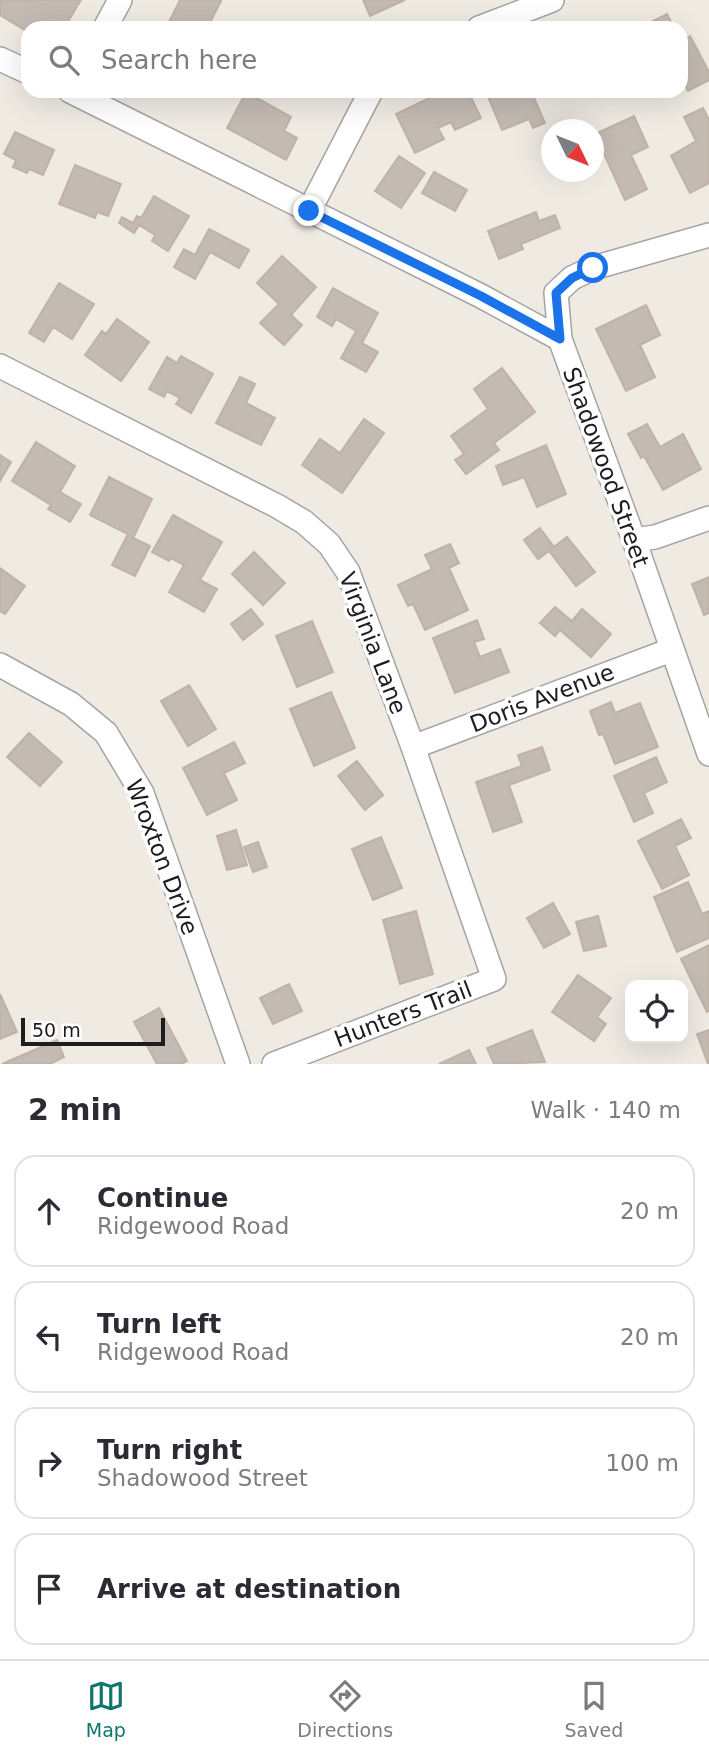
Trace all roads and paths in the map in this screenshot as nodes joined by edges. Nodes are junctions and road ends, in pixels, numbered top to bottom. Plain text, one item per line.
1 (120, 0) edge
2 (552, 0) edge
3 (109, 21) edge
4 (497, 21) edge
5 (0, 59) edge
6 (21, 69) edge
7 (85, 98) edge
8 (367, 98) edge
9 (309, 211) junction
10 (709, 235) edge
11 (560, 339) junction
12 (0, 366) edge
13 (709, 518) edge
14 (634, 540) junction
15 (671, 649) junction
16 (0, 665) edge
17 (413, 747) junction
18 (709, 754) edge
19 (494, 979) joint
20 (238, 1064) edge
21 (274, 1064) edge

1 - 3 street
2 - 4 street
5 - 6 street
7 - 9 street, Shadowood Street
8 - 9 street
9 - 11 street, Shadowood Street
10 - 11 street
11 - 14 street, Shadowood Street
12 - 17 street, Virginia Lane
13 - 14 street
14 - 15 street, Shadowood Street
15 - 17 street, Doris Avenue
15 - 18 street, Shadowood Street
16 - 20 street, Wroxton Drive
17 - 19 street, Virginia Lane
19 - 21 street, Hunters Trail

